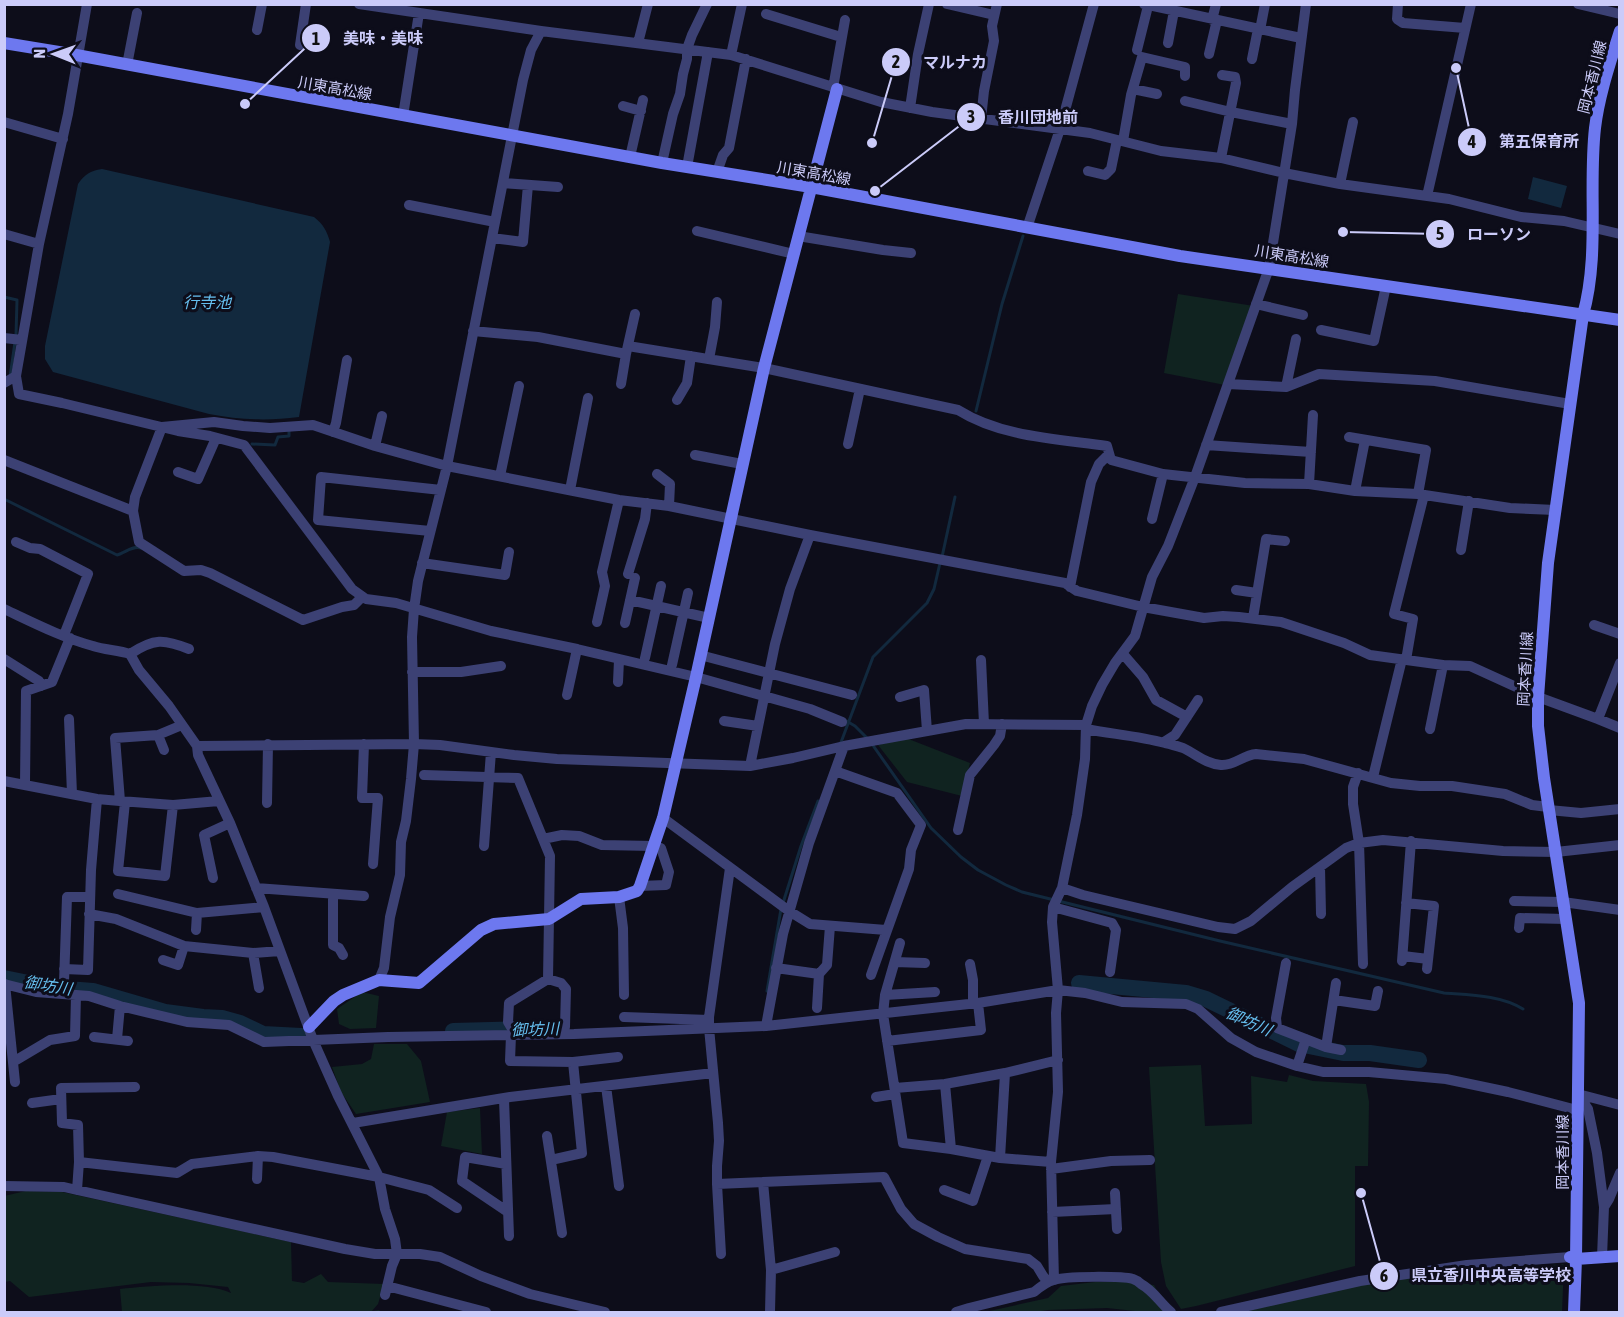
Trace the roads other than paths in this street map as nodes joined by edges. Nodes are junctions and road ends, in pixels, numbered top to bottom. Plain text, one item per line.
1 (87, 4) edge
2 (262, 4) edge
3 (306, 4) edge
4 (359, 4) edge
5 (648, 4) edge
6 (707, 4) edge
7 (742, 4) edge
8 (929, 4) edge
9 (947, 4) edge
10 (1094, 4) edge
11 (1216, 4) edge
12 (1265, 4) edge
13 (1306, 4) edge
14 (1398, 4) edge
15 (1471, 4) edge
16 (1578, 4) edge
17 (372, 5) edge
18 (1146, 5) edge
19 (996, 10) edge
20 (1174, 11) junction
21 (137, 13) dead end
22 (419, 13) junction
23 (766, 14) dead end
24 (1620, 14) edge
25 (845, 20) dead end
26 (1214, 20) junction
27 (1465, 28) junction
28 (257, 30) dead end
29 (1259, 30) junction
30 (541, 31) junction
31 (1620, 31) edge
32 (841, 36) junction
33 (1301, 38) junction
34 (638, 43) junction
35 (1168, 43) dead end
36 (4, 44) edge
37 (300, 45) dead end
38 (687, 50) junction
39 (1137, 50) dead end
40 (708, 52) junction
41 (1209, 54) dead end
42 (77, 55) junction
43 (731, 55) junction
44 (746, 59) junction
45 (1252, 59) dead end
46 (128, 65) junction
47 (1222, 75) dead end
48 (1185, 76) dead end
49 (835, 88) junction
50 (1133, 89) junction
51 (1157, 94) dead end
52 (1185, 101) dead end
53 (623, 106) dead end
54 (910, 108) junction
55 (1231, 112) junction
56 (404, 116) junction
57 (981, 118) junction
58 (4, 122) edge
59 (1353, 122) dead end
60 (1292, 124) junction
61 (1060, 129) junction
62 (513, 136) junction
63 (63, 139) junction
64 (1120, 140) junction
65 (630, 157) junction
66 (1221, 158) junction
67 (662, 163) junction
68 (687, 167) junction
69 (1088, 171) dead end
70 (717, 172) junction
71 (1284, 173) junction
72 (503, 183) junction
73 (1340, 184) junction
74 (528, 185) junction
75 (558, 187) dead end
76 (811, 187) junction
77 (1427, 196) junction
78 (409, 205) dead end
79 (495, 222) junction
80 (1594, 227) junction
81 (1027, 228) junction
82 (697, 231) dead end
83 (4, 234) edge
84 (1620, 234) edge
85 (798, 236) junction
86 (492, 238) junction
87 (39, 244) junction
88 (912, 253) dead end
89 (794, 254) junction
90 (1269, 268) junction
91 (1386, 286) junction
92 (717, 302) dead end
93 (1256, 304) junction
94 (635, 314) dead end
95 (1303, 315) dead end
96 (1582, 315) junction
97 (1620, 320) edge
98 (1321, 330) dead end
99 (473, 331) junction
100 (14, 339) edge
101 (1296, 339) dead end
102 (627, 350) junction
103 (691, 356) junction
104 (709, 359) junction
105 (347, 360) dead end
106 (764, 368) junction
107 (10, 379) edge
108 (621, 384) dead end
109 (1228, 384) junction
110 (519, 386) dead end
111 (1286, 387) junction
112 (860, 388) junction
113 (588, 398) dead end
114 (677, 400) dead end
115 (1570, 404) junction
116 (1313, 415) dead end
117 (382, 416) dead end
118 (162, 427) junction
119 (333, 432) junction
120 (1349, 437) dead end
121 (216, 438) junction
122 (1365, 440) junction
123 (848, 444) dead end
124 (1206, 445) junction
125 (375, 446) junction
126 (1311, 452) junction
127 (1109, 454) junction
128 (695, 455) dead end
129 (4, 460) edge
130 (742, 464) junction
131 (447, 466) junction
132 (177, 472) dead end
133 (657, 474) dead end
134 (1163, 474) junction
135 (500, 476) junction
136 (1195, 477) junction
137 (1309, 484) junction
138 (441, 490) junction
139 (570, 490) junction
140 (1355, 491) junction
141 (1421, 494) junction
142 (619, 500) junction
143 (1468, 501) junction
144 (647, 503) junction
145 (669, 506) junction
146 (1555, 510) junction
147 (133, 511) junction
148 (730, 519) junction
149 (1152, 519) dead end
150 (430, 531) junction
151 (810, 536) junction
152 (1285, 541) dead end
153 (16, 542) dead end
154 (1461, 550) dead end
155 (509, 552) dead end
156 (422, 563) junction
157 (661, 586) dead end
158 (1070, 587) junction
159 (1236, 590) dead end
160 (688, 593) dead end
161 (1257, 593) junction
162 (362, 597) junction
163 (630, 600) junction
164 (657, 606) junction
165 (1143, 607) junction
166 (4, 609) edge
167 (414, 609) junction
168 (684, 612) junction
169 (709, 618) junction
170 (1253, 618) junction
171 (597, 622) dead end
172 (625, 623) dead end
173 (1594, 626) dead end
174 (1620, 634) edge
175 (67, 637) junction
176 (189, 649) dead end
177 (577, 649) junction
178 (130, 654) junction
179 (1123, 654) junction
180 (700, 655) junction
181 (645, 658) dead end
182 (4, 659) edge
183 (620, 660) junction
184 (981, 660) dead end
185 (1404, 660) junction
186 (1620, 663) edge
187 (672, 665) dead end
188 (1443, 665) junction
189 (501, 666) dead end
190 (412, 672) junction
191 (768, 672) junction
192 (696, 678) junction
193 (618, 682) dead end
194 (41, 686) junction
195 (567, 695) dead end
196 (852, 695) dead end
197 (763, 696) junction
198 (900, 697) dead end
199 (1538, 697) junction
200 (1198, 700) dead end
201 (1186, 717) junction
202 (69, 719) dead end
203 (1598, 719) junction
204 (724, 721) dead end
205 (842, 722) dead end
206 (182, 724) junction
207 (984, 724) junction
208 (1002, 724) junction
209 (758, 726) junction
210 (1086, 727) junction
211 (1620, 728) edge
212 (1430, 729) dead end
213 (927, 731) junction
214 (158, 735) junction
215 (1164, 742) junction
216 (268, 744) junction
217 (364, 744) junction
218 (414, 744) junction
219 (197, 746) junction
220 (843, 746) junction
221 (164, 750) dead end
222 (491, 752) junction
223 (675, 764) junction
224 (750, 766) junction
225 (835, 771) junction
226 (1358, 773) junction
227 (424, 775) dead end
228 (489, 777) junction
229 (1373, 777) junction
230 (4, 781) edge
231 (25, 784) junction
232 (72, 794) junction
233 (98, 799) junction
234 (219, 801) junction
235 (122, 802) junction
236 (267, 803) dead end
237 (173, 805) junction
238 (1549, 808) junction
239 (1620, 809) edge
240 (663, 818) junction
241 (231, 824) junction
242 (958, 830) dead end
243 (543, 839) junction
244 (1411, 841) junction
245 (1359, 843) junction
246 (1620, 845) edge
247 (484, 846) dead end
248 (653, 846) junction
249 (1556, 852) junction
250 (373, 864) dead end
251 (1320, 867) junction
252 (730, 868) junction
253 (213, 878) dead end
254 (640, 886) junction
255 (256, 888) junction
256 (1062, 888) junction
257 (118, 894) dead end
258 (333, 894) junction
259 (364, 896) dead end
260 (90, 897) junction
261 (619, 897) junction
262 (1514, 901) dead end
263 (1563, 902) junction
264 (1407, 903) junction
265 (264, 907) junction
266 (1053, 907) junction
267 (1620, 910) edge
268 (789, 911) junction
269 (197, 913) junction
270 (89, 914) junction
271 (1321, 914) dead end
272 (549, 919) junction
273 (1566, 920) junction
274 (830, 926) junction
275 (1520, 928) dead end
276 (196, 930) dead end
277 (886, 930) junction
278 (900, 943) dead end
279 (184, 945) junction
280 (280, 951) junction
281 (253, 952) junction
282 (343, 955) dead end
283 (163, 960) dead end
284 (895, 962) junction
285 (925, 963) dead end
286 (1286, 963) dead end
287 (970, 964) dead end
288 (1363, 964) dead end
289 (776, 968) junction
290 (64, 969) junction
291 (1110, 972) dead end
292 (819, 974) junction
293 (871, 975) dead end
294 (548, 979) junction
295 (379, 980) junction
296 (64, 982) dead end
297 (1336, 983) dead end
298 (5, 984) edge
299 (260, 988) dead end
300 (1058, 990) junction
301 (1378, 991) dead end
302 (934, 992) dead end
303 (76, 995) junction
304 (624, 995) dead end
305 (885, 995) junction
306 (1334, 1000) junction
307 (975, 1003) junction
308 (120, 1006) junction
309 (817, 1008) dead end
310 (883, 1014) junction
311 (624, 1017) dead end
312 (709, 1024) junction
313 (766, 1026) junction
314 (309, 1027) junction
315 (511, 1035) junction
316 (94, 1037) dead end
317 (1306, 1039) junction
318 (313, 1040) junction
319 (887, 1041) junction
320 (1326, 1047) junction
321 (1341, 1050) dead end
322 (618, 1057) dead end
323 (1058, 1060) junction
324 (13, 1062) junction
325 (573, 1062) junction
326 (1297, 1066) junction
327 (713, 1073) junction
328 (1005, 1073) junction
329 (15, 1082) dead end
330 (945, 1084) junction
331 (606, 1086) junction
332 (135, 1087) dead end
333 (576, 1089) junction
334 (895, 1091) junction
335 (1578, 1094) junction
336 (876, 1096) dead end
337 (61, 1099) junction
338 (504, 1099) junction
339 (32, 1103) dead end
340 (1620, 1105) edge
341 (1577, 1110) junction
342 (352, 1123) junction
343 (547, 1136) dead end
344 (951, 1149) junction
345 (258, 1156) junction
346 (988, 1156) junction
347 (1000, 1158) junction
348 (551, 1160) junction
349 (1150, 1160) dead end
350 (80, 1162) junction
351 (506, 1164) junction
352 (1051, 1166) junction
353 (1620, 1173) edge
354 (379, 1177) junction
355 (257, 1179) dead end
356 (763, 1182) junction
357 (717, 1184) junction
358 (4, 1186) edge
359 (619, 1186) dead end
360 (77, 1190) junction
361 (944, 1191) dead end
362 (1115, 1193) dead end
363 (1604, 1207) junction
364 (458, 1208) dead end
365 (1116, 1209) junction
366 (508, 1212) junction
367 (1052, 1212) junction
368 (1117, 1229) dead end
369 (562, 1233) dead end
370 (509, 1236) dead end
371 (834, 1252) dead end
372 (397, 1254) junction
373 (721, 1254) dead end
374 (1620, 1256) edge
375 (1602, 1257) junction
376 (1573, 1258) junction
377 (771, 1270) junction
378 (1051, 1281) junction
379 (486, 1312) edge
380 (604, 1312) edge
381 (770, 1312) edge
382 (956, 1312) edge
383 (1171, 1312) edge
384 (1221, 1312) edge
385 (1574, 1312) edge

1 - 42 street
2 - 28 street
3 - 37 street
4 - 17 street
5 - 34 street
6 - 38 street
7 - 43 street
8 - 54 street
9 - 19 street
10 - 61 street
11 - 26 street
12 - 29 street
13 - 33 street
14 - 27 street
15 - 27 street
16 - 24 street
17 - 22 street
18 - 20 street
18 - 39 street
19 - 57 street
20 - 26 street
20 - 35 street
21 - 46 street
22 - 30 street
22 - 56 street
23 - 32 street
25 - 32 street
26 - 29 street
26 - 41 street
27 - 77 street
29 - 33 street
29 - 45 street
30 - 34 street
30 - 62 street
31 - 80 main road, 岡本香川線
32 - 49 street
33 - 60 street
34 - 38 street
36 - 42 main road, 川東高松線
38 - 40 street
38 - 67 street
40 - 43 street
40 - 68 street
42 - 46 main road, 川東高松線
42 - 63 street
43 - 44 street
44 - 49 street
44 - 70 street
46 - 56 main road, 川東高松線
47 - 55 street
48 - 50 street
49 - 54 street
49 - 76 main road
50 - 51 street
50 - 64 street
52 - 55 street
53 - 65 street
54 - 57 street
55 - 60 street
55 - 66 street
56 - 62 main road, 川東高松線
57 - 61 street
58 - 63 street
59 - 73 street
60 - 71 street
61 - 64 street
61 - 81 street
62 - 65 main road, 川東高松線
62 - 72 street
63 - 87 street
64 - 66 street
64 - 69 street
65 - 67 main road, 川東高松線
66 - 71 street
67 - 68 main road, 川東高松線
68 - 70 main road, 川東高松線
70 - 76 main road, 川東高松線
71 - 73 street
71 - 90 street
72 - 74 street
72 - 79 street
73 - 77 street
74 - 75 street
74 - 86 street
76 - 81 main road, 川東高松線
76 - 85 main road
77 - 80 street
78 - 79 street
79 - 86 street
80 - 84 street
80 - 96 main road, 岡本香川線
81 - 90 main road, 川東高松線
82 - 89 street
83 - 87 street
85 - 88 street
85 - 89 main road
86 - 99 street
87 - 100 street
89 - 106 main road
90 - 91 main road, 川東高松線
90 - 93 street
91 - 96 main road, 川東高松線
91 - 98 street
92 - 104 street
93 - 95 street
93 - 109 street
94 - 102 street
96 - 97 main road, 川東高松線
96 - 115 main road, 岡本香川線
99 - 102 street
99 - 131 street
100 - 107 street
101 - 111 street
102 - 103 street
102 - 108 street
103 - 104 street
103 - 114 street
104 - 106 street
105 - 119 street
106 - 112 street
106 - 130 main road
107 - 118 street
109 - 111 street
109 - 124 street
110 - 135 street
111 - 115 street
112 - 123 street
112 - 127 street
113 - 139 street
115 - 146 main road, 岡本香川線
116 - 126 street
117 - 125 street
118 - 119 street
118 - 121 street
118 - 147 street
119 - 125 street
120 - 122 street
121 - 132 street
121 - 162 street
122 - 140 street
122 - 141 street
124 - 126 street
124 - 136 street
125 - 131 street
126 - 137 street
127 - 134 street
127 - 158 street
128 - 130 street
129 - 147 street
130 - 148 main road
131 - 135 street
131 - 138 street
133 - 145 street
134 - 136 street
134 - 149 street
135 - 139 street
136 - 137 street
136 - 165 street
137 - 140 street
138 - 150 street
138 - 150 street
139 - 142 street
140 - 141 street
141 - 143 street
141 - 185 street
142 - 144 street
142 - 171 street
143 - 146 street
143 - 154 street
144 - 145 street
144 - 163 street
145 - 148 street
146 - 199 main road, 岡本香川線
147 - 162 street
148 - 151 street
148 - 169 main road
150 - 156 street
151 - 158 street
151 - 191 street
152 - 161 street
153 - 175 street
155 - 156 street
156 - 167 street
157 - 164 street
158 - 165 street
159 - 161 street
160 - 168 street
161 - 170 street
162 - 167 street
163 - 164 street
163 - 172 street
164 - 168 street
164 - 181 street
165 - 170 street
165 - 179 street
166 - 175 street
167 - 177 street
167 - 190 street
168 - 169 street
168 - 187 street
169 - 180 main road
170 - 185 street
173 - 174 street
175 - 178 street
175 - 194 street
176 - 178 street
177 - 183 street
177 - 195 street
178 - 206 street
179 - 201 street
179 - 210 street
180 - 191 street
180 - 192 main road
182 - 194 street
183 - 192 street
183 - 193 street
184 - 207 street
185 - 188 street
185 - 229 street
186 - 203 street
188 - 199 street
188 - 212 street
189 - 190 street
190 - 218 street
191 - 196 street
191 - 197 street
192 - 197 street
192 - 223 main road
194 - 231 street
197 - 205 street
197 - 209 street
198 - 213 street
199 - 203 street
199 - 238 main road, 岡本香川線
200 - 201 street
201 - 215 street
202 - 232 street
203 - 211 street
204 - 209 street
206 - 214 street
206 - 219 street
207 - 208 street
207 - 213 street
208 - 210 street
208 - 242 street
209 - 224 street
210 - 215 street
210 - 256 street
213 - 220 street
214 - 221 street
214 - 235 street
215 - 226 street
216 - 217 street
216 - 219 street
216 - 236 street
217 - 218 street
217 - 250 street
218 - 222 street
218 - 295 street
219 - 234 street
220 - 224 street
220 - 225 street
222 - 223 street
222 - 228 street
223 - 224 street
223 - 240 main road
225 - 268 street
225 - 277 street
226 - 229 street
226 - 245 street
227 - 228 street
228 - 243 street
228 - 247 street
229 - 238 street
230 - 231 street
231 - 232 street
232 - 233 street
233 - 235 street
233 - 260 street
234 - 237 street
234 - 241 street
235 - 237 street
235 - 237 street
238 - 239 street
238 - 249 main road, 岡本香川線
240 - 248 main road
240 - 252 street
241 - 253 street
241 - 255 street
243 - 248 street
243 - 272 street
244 - 245 street
244 - 249 street
244 - 264 street
245 - 251 street
245 - 288 street
246 - 249 street
248 - 254 main road
248 - 254 street
249 - 263 main road, 岡本香川線
251 - 256 street
251 - 271 street
252 - 268 street
252 - 312 street
254 - 261 main road
255 - 258 street
255 - 265 street
256 - 266 street
257 - 269 street
258 - 259 street
258 - 282 street
260 - 270 street
260 - 290 street
261 - 272 main road
261 - 304 street
262 - 263 street
263 - 267 street
263 - 273 main road, 岡本香川線
264 - 264 street
265 - 269 street
265 - 280 street
266 - 291 street
266 - 300 street
268 - 274 street
268 - 289 street
269 - 276 street
270 - 279 street
270 - 290 street
272 - 294 street
272 - 295 main road
273 - 275 street
273 - 335 main road, 岡本香川線
274 - 277 street
274 - 292 street
277 - 293 street
278 - 284 street
279 - 281 street
279 - 283 street
280 - 281 street
280 - 314 street
281 - 299 street
284 - 285 street
284 - 305 street
286 - 317 street
287 - 307 street
289 - 292 street
289 - 313 street
290 - 296 street
292 - 309 street
294 - 294 street
295 - 314 main road
297 - 306 street
298 - 303 street
298 - 324 street
300 - 307 street
300 - 323 street
300 - 326 street
301 - 306 street
302 - 305 street
303 - 308 street
303 - 324 street
305 - 310 street
306 - 320 street
307 - 310 street
307 - 319 street
308 - 316 street
308 - 318 street
310 - 313 street
310 - 319 street
311 - 312 street
312 - 313 street
312 - 315 street
312 - 327 street
314 - 318 street
315 - 318 street
315 - 325 street
317 - 320 street
317 - 326 street
318 - 342 street
319 - 334 street
320 - 321 street
322 - 325 street
323 - 328 street
323 - 352 street
324 - 329 street
325 - 333 street
326 - 341 street
327 - 331 street
327 - 357 street
328 - 330 street
328 - 347 street
330 - 334 street
330 - 344 street
331 - 333 street
331 - 359 street
332 - 337 street
333 - 338 street
333 - 348 street
334 - 336 street
334 - 344 street
335 - 340 street
335 - 341 main road, 岡本香川線
335 - 363 street
337 - 339 street
337 - 350 street
338 - 342 street
338 - 351 street
341 - 376 main road, 岡本香川線
342 - 354 street
343 - 348 street
344 - 346 street
345 - 350 street
345 - 354 street
345 - 355 street
346 - 347 street
346 - 361 street
347 - 352 street
348 - 369 street
349 - 352 street
350 - 360 street
351 - 366 street
351 - 366 street
352 - 367 street
353 - 363 street
354 - 364 street
354 - 372 street
356 - 357 street
356 - 377 street
356 - 378 street
357 - 373 street
358 - 360 street
360 - 372 street
362 - 365 street
363 - 375 street
365 - 367 street
365 - 368 street
366 - 370 street
367 - 378 street
371 - 377 street
372 - 379 street
372 - 380 street
374 - 375 main road
375 - 376 main road
376 - 384 street
376 - 385 main road, 岡本香川線
377 - 381 street
378 - 382 street
378 - 383 street

